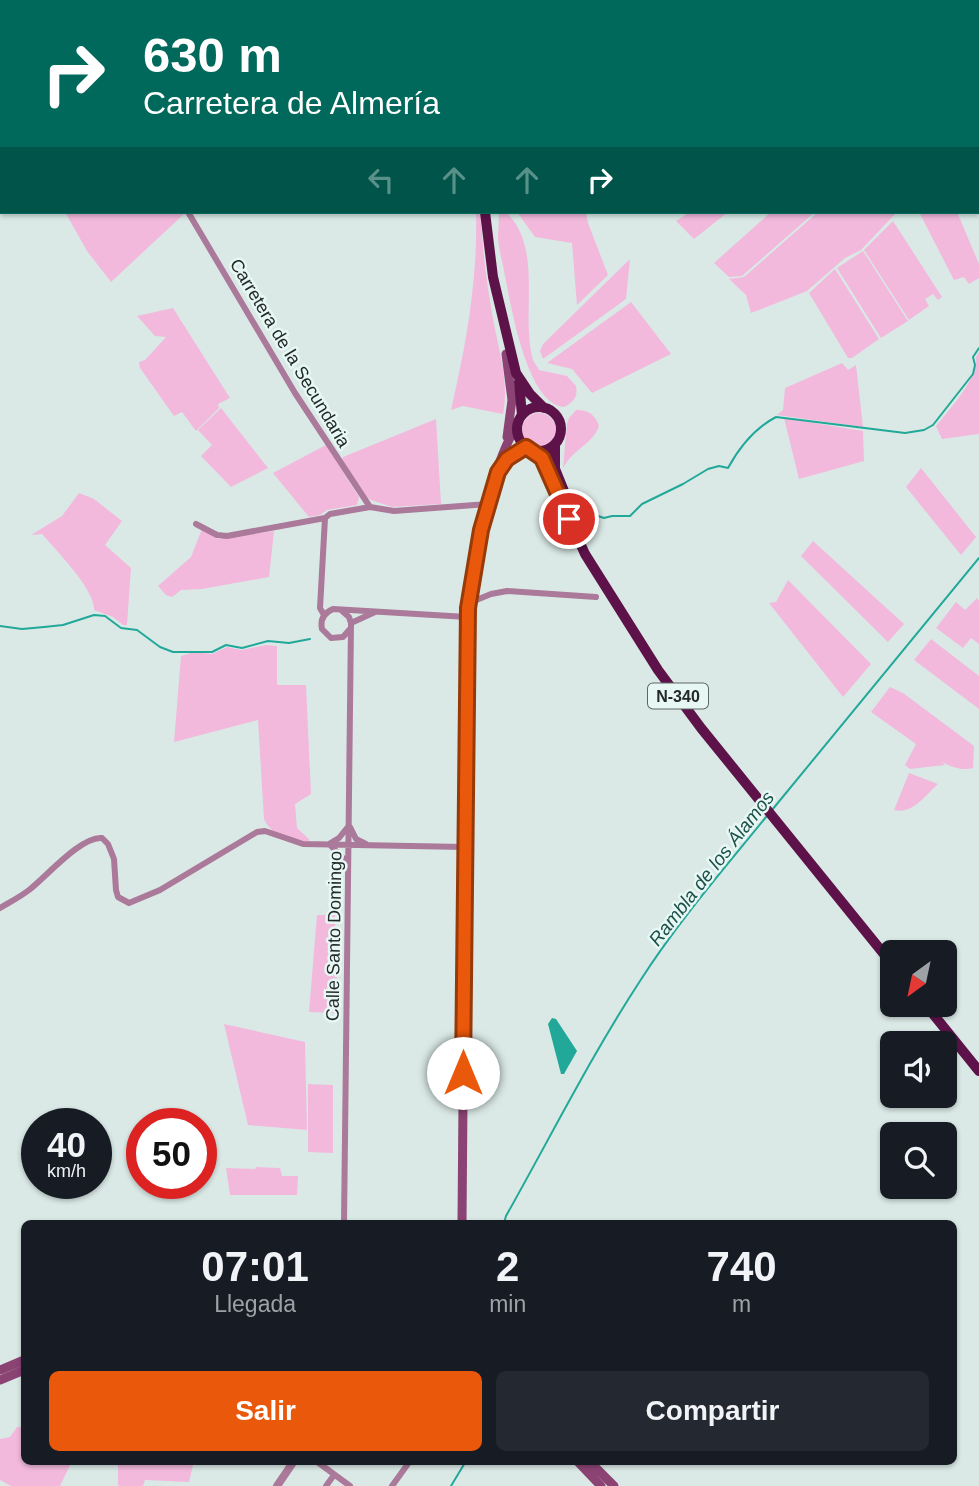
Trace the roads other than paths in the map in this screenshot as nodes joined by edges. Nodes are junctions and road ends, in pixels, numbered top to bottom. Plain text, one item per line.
1 (189, 214) edge
2 (485, 214) edge
3 (500, 314) junction
4 (516, 373) junction
5 (544, 408) junction
6 (520, 420) junction
7 (506, 443) junction
8 (555, 444) junction
9 (531, 449) junction
10 (498, 472) junction
11 (488, 504) junction
12 (370, 507) junction
13 (325, 518) junction
14 (196, 524) dead end
15 (603, 583) junction
16 (596, 597) dead end
17 (469, 603) junction
18 (341, 610) junction
19 (377, 611) junction
20 (324, 615) junction
21 (467, 617) junction
22 (351, 625) junction
23 (342, 637) junction
24 (349, 648) junction
25 (349, 825) junction
26 (329, 844) junction
27 (349, 844) junction
28 (367, 845) junction
29 (464, 848) junction
30 (349, 865) junction
31 (0, 908) edge
32 (880, 949) edge
33 (935, 1017) edge
34 (979, 1071) edge
35 (344, 1220) edge
36 (462, 1220) edge
37 (21, 1361) edge
38 (0, 1370) edge
39 (21, 1371) edge
40 (0, 1380) edge
41 (289, 1465) edge
42 (321, 1465) edge
43 (407, 1465) edge
44 (581, 1465) edge
45 (593, 1465) edge
46 (334, 1475) junction
47 (277, 1486) edge
48 (326, 1486) edge
49 (350, 1486) edge
50 (392, 1486) edge
51 (601, 1486) edge
52 (614, 1486) edge

1 - 12 street, Carretera de la Secundaria
2 - 3 highway, N-340
3 - 4 highway, N-340
3 - 7 main road
4 - 5 highway, N-340
4 - 6 highway, N-340
5 - 6 highway
5 - 8 highway, N-340
6 - 7 main road
6 - 9 highway, N-340
7 - 10 main road
8 - 9 highway
8 - 15 highway, N-340
9 - 10 main road
9 - 15 highway, N-340
10 - 11 main road
11 - 12 street
11 - 17 main road
12 - 13 street
13 - 14 street
13 - 20 street
15 - 32 highway, N-340
16 - 17 street
17 - 21 main road
18 - 19 street
18 - 20 street
18 - 22 street
19 - 21 street
19 - 22 street
20 - 23 street
21 - 29 main road
22 - 23 street
22 - 24 street, Calle Santo Domingo
23 - 24 street
24 - 25 street, Calle Santo Domingo
25 - 26 street
25 - 27 street, Calle Santo Domingo
25 - 28 street
26 - 27 street
26 - 30 street
26 - 31 street
27 - 28 street
27 - 30 street, Calle Santo Domingo
28 - 29 street
28 - 30 street
29 - 36 main road
30 - 35 street, Calle Santo Domingo
33 - 34 highway
37 - 38 main road
39 - 40 main road
41 - 47 street
42 - 46 street
43 - 50 street
44 - 51 main road
45 - 52 main road
46 - 48 street
46 - 49 street

